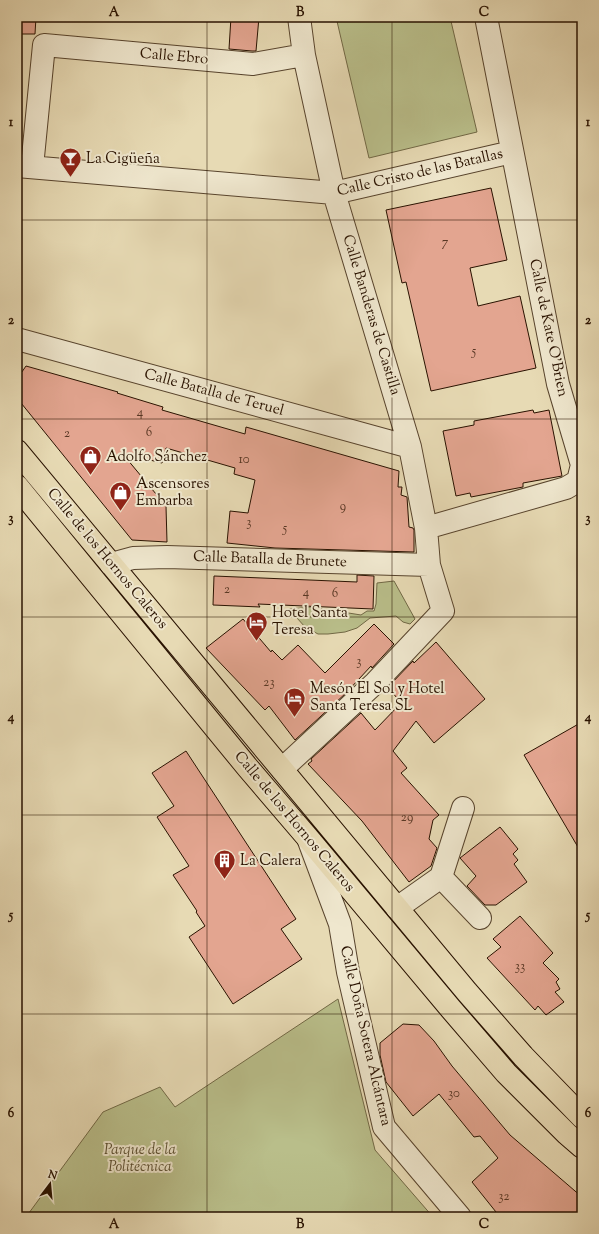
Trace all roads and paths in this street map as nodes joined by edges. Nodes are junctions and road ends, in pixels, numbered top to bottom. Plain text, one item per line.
1 (299, 17) edge
2 (486, 17) edge
3 (304, 55) junction
4 (512, 152) junction
5 (24, 166) edge
6 (334, 193) junction
7 (17, 339) edge
8 (410, 447) junction
9 (17, 451) edge
10 (17, 486) edge
11 (426, 528) junction
12 (111, 564) junction
13 (429, 565) junction
14 (282, 769) junction
15 (463, 808) dead end
16 (308, 837) junction
17 (441, 877) junction
18 (378, 885) junction
19 (365, 905) junction
20 (397, 908) junction
21 (480, 918) dead end
22 (340, 924) junction
23 (582, 1117) edge
24 (582, 1147) edge
25 (460, 1217) edge

1 - 3 street, Calle Banderas de Castilla
2 - 4 street, Calle de Kate O'Brien
3 - 5 street, Calle Ebro
3 - 6 street, Calle Banderas de Castilla
4 - 6 street, Calle Cristo de las Batallas
4 - 11 street, Calle de Kate O'Brien
5 - 6 street, Calle Cristo de las Batallas
6 - 8 street, Calle Banderas de Castilla
7 - 8 street, Calle Batalla de Teruel
8 - 11 street, Calle Banderas de Castilla
9 - 12 main road, Calle de los Hornos Caleros
10 - 16 main road, Calle de los Hornos Caleros
11 - 13 street, Calle Banderas de Castilla
12 - 13 street, Calle Batalla de Brunete
12 - 14 main road, Calle de los Hornos Caleros
13 - 14 street, Calle Banderas de Castilla
14 - 18 main road, Calle de los Hornos Caleros
15 - 17 street
16 - 19 main road, Calle de los Hornos Caleros
16 - 22 street, Calle Doña Sotera Alcántara
17 - 20 street
17 - 21 street
18 - 19 street
18 - 20 main road, Calle de los Hornos Caleros
19 - 22 street
19 - 24 main road, Calle de los Hornos Caleros
20 - 23 main road, Calle de los Hornos Caleros
22 - 25 street, Calle Doña Sotera Alcántara

